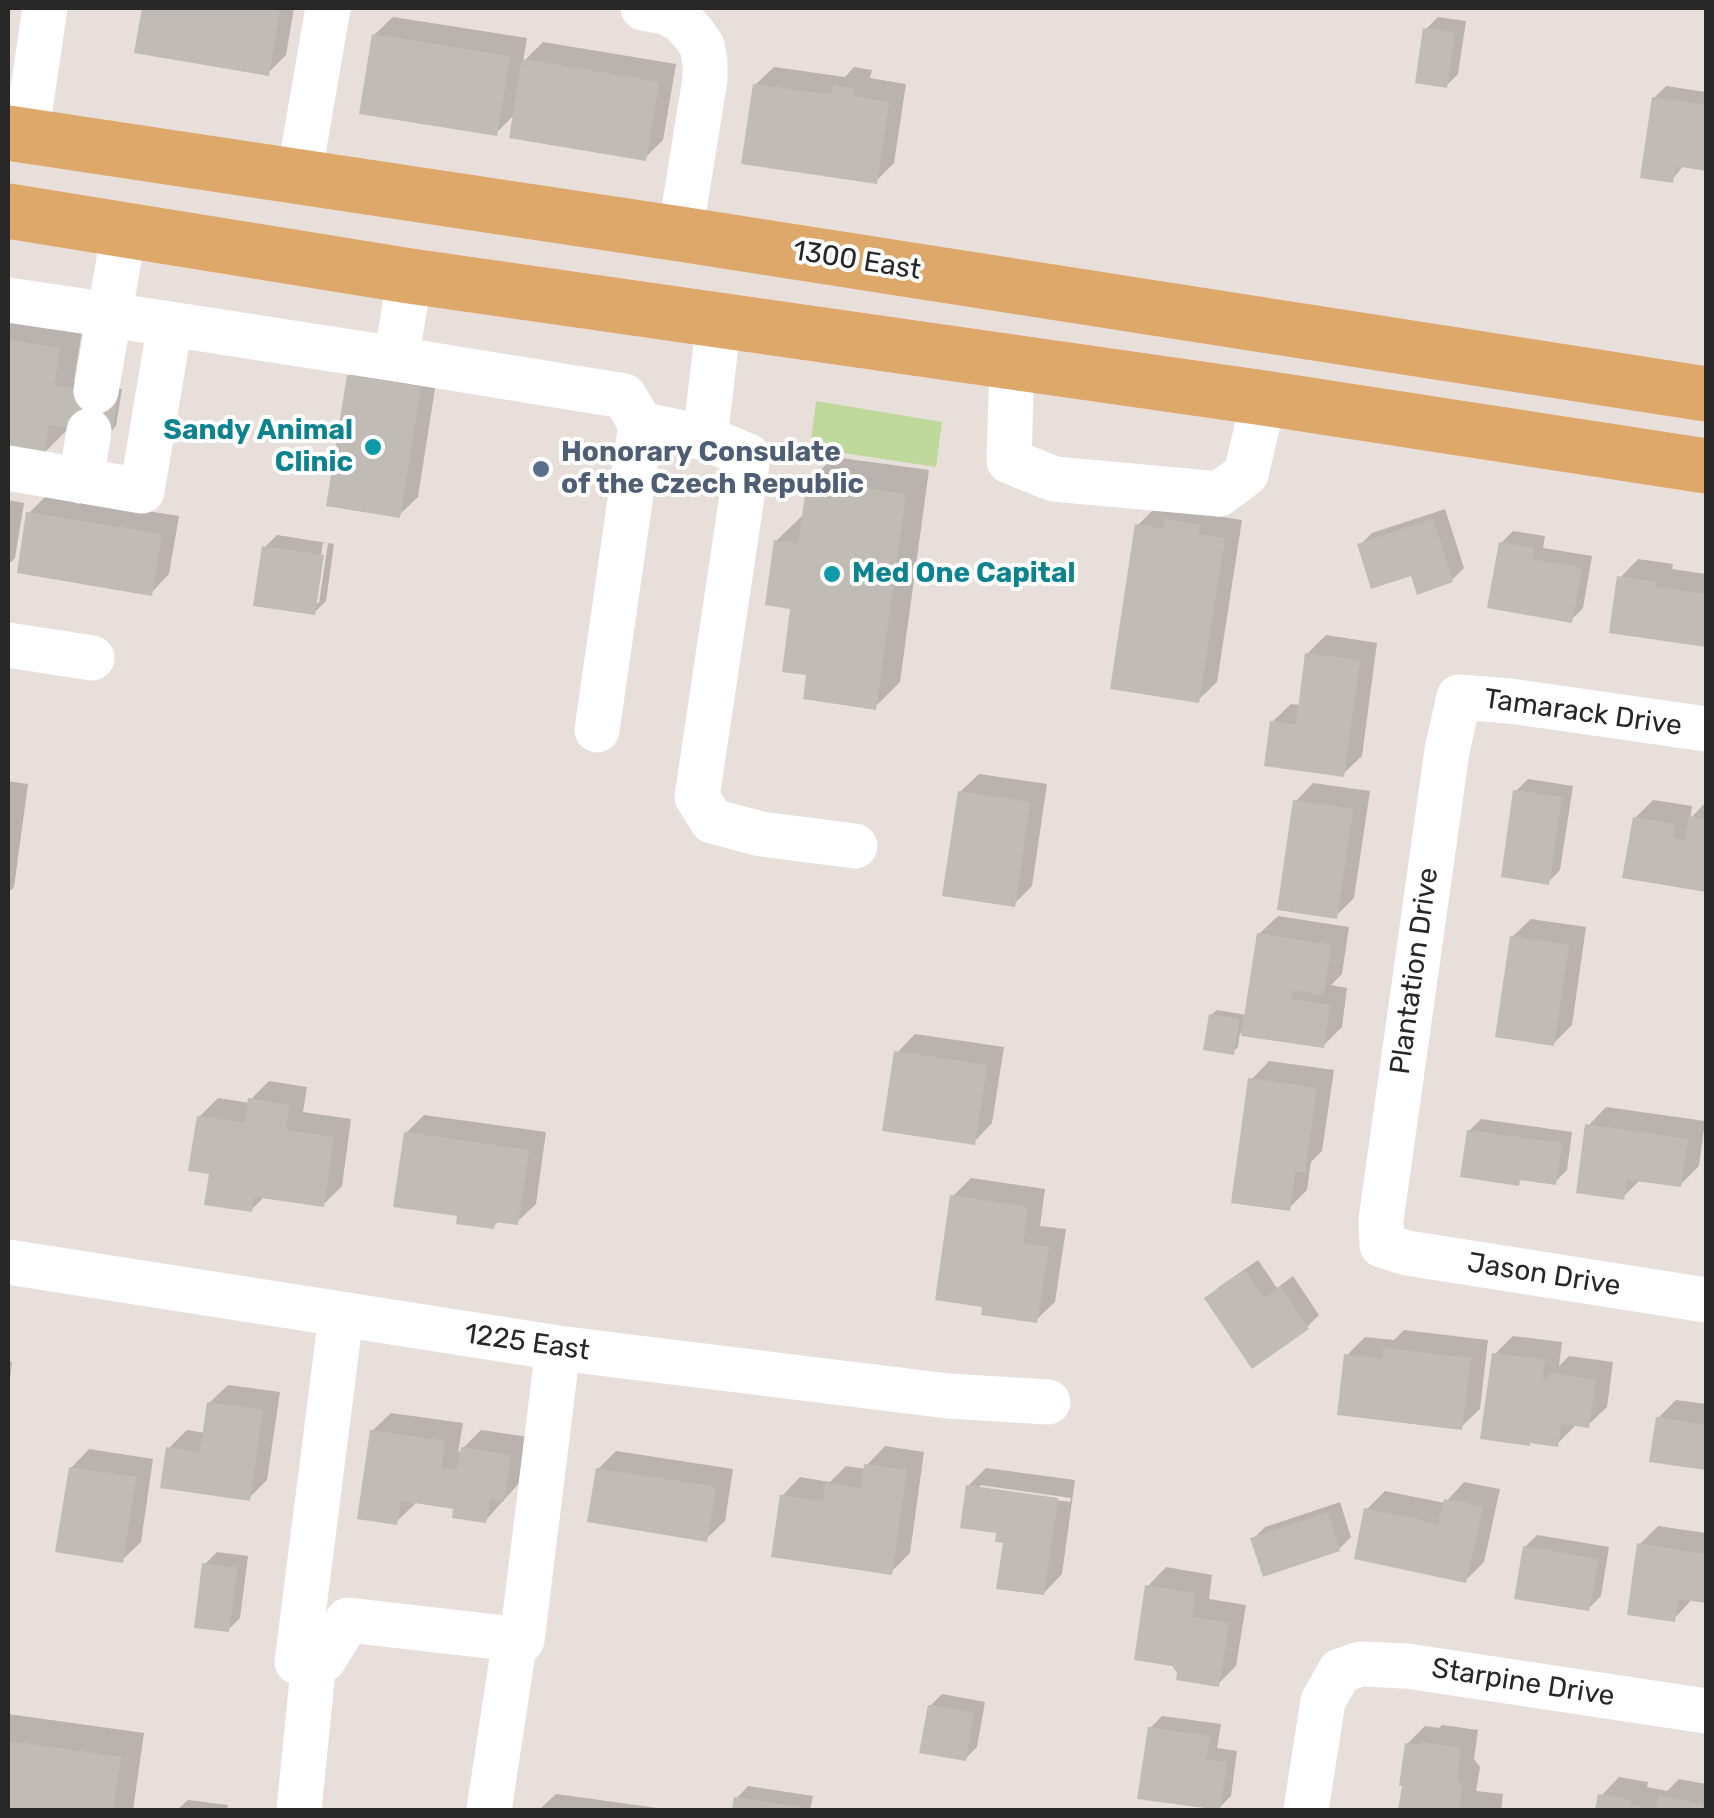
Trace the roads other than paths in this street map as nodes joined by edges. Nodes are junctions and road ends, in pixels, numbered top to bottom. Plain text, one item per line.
1 (46, 8) edge
2 (328, 8) edge
3 (643, 8) edge
4 (17, 134) edge
5 (299, 176) junction
6 (8, 211) edge
7 (124, 231) junction
8 (680, 234) junction
9 (410, 276) junction
10 (8, 300) edge
11 (108, 314) junction
12 (719, 320) junction
13 (170, 324) junction
14 (396, 359) junction
15 (1012, 362) junction
16 (1706, 394) edge
17 (1264, 398) junction
18 (642, 424) junction
19 (705, 438) junction
20 (1706, 466) edge
21 (8, 468) edge
22 (81, 480) junction
23 (8, 645) edge
24 (92, 658) dead end
25 (1459, 698) joint
26 (597, 730) dead end
27 (1706, 730) edge
28 (855, 846) dead end
29 (1382, 1245) joint
30 (8, 1262) edge
31 (1706, 1300) edge
32 (341, 1316) junction
33 (558, 1348) junction
34 (1048, 1402) dead end
35 (515, 1639) junction
36 (314, 1660) junction
37 (1706, 1710) edge
38 (299, 1810) edge
39 (489, 1810) edge
40 (1306, 1810) edge

1 - 4 street
2 - 5 street
3 - 8 street
4 - 5 main road, 1300 East
5 - 8 main road, 1300 East
6 - 7 main road
7 - 9 main road
7 - 11 street
8 - 16 main road, 1300 East
9 - 12 main road
9 - 14 street
10 - 11 street
11 - 13 street
11 - 22 street
12 - 15 main road
12 - 19 street
13 - 14 street
13 - 22 street
14 - 18 street
15 - 17 main road
15 - 17 street
17 - 20 main road
18 - 19 street
18 - 26 street
19 - 28 street
21 - 22 street
23 - 24 street
25 - 27 street, Tamarack Drive
25 - 29 street, Plantation Drive
29 - 31 street, Jason Drive
30 - 32 street, 1225 East
32 - 33 street, 1225 East
32 - 36 street
33 - 34 street, 1225 East
33 - 35 street
35 - 36 street
35 - 39 street
36 - 38 street
37 - 40 street, Starpine Drive

